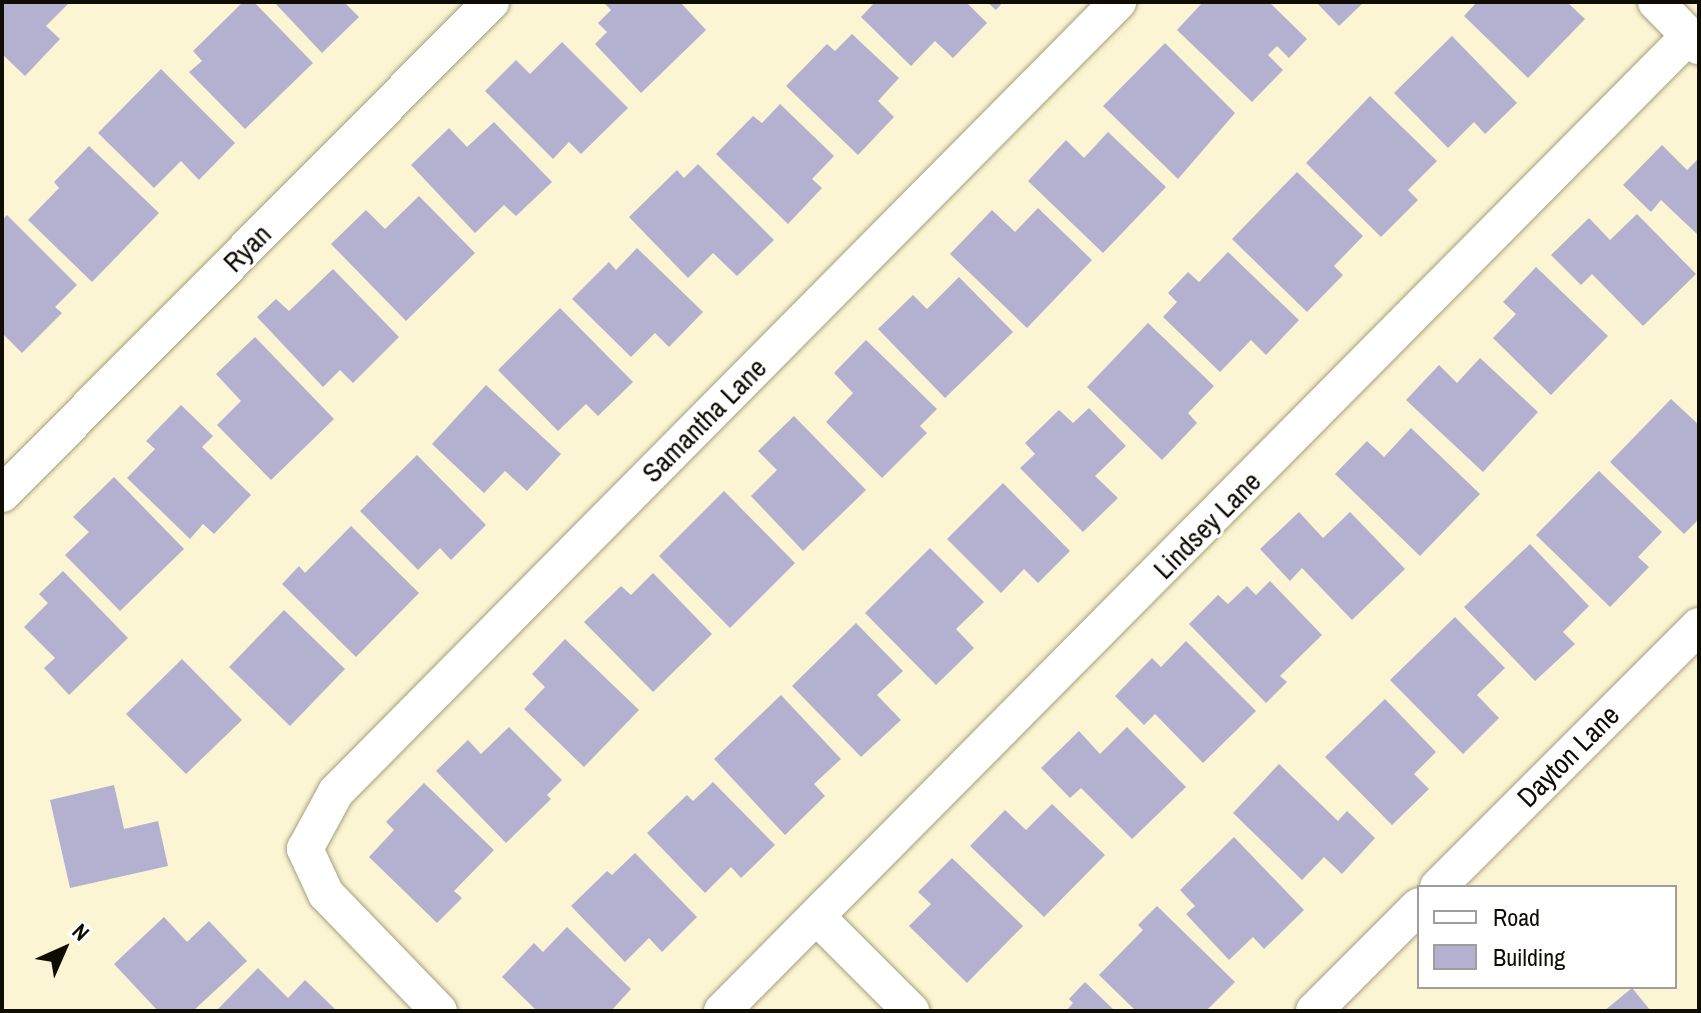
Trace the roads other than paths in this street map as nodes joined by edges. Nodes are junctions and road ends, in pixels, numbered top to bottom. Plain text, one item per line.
1 (491, 2) edge
2 (1118, 2) edge
3 (1656, 2) edge
4 (1694, 41) edge
5 (2, 494) edge
6 (1699, 626) edge
7 (1440, 885) edge
8 (1417, 908) edge
9 (818, 918) junction
10 (439, 1011) edge
11 (722, 1011) edge
12 (911, 1011) edge
13 (1314, 1011) edge

1 - 5 street, Ryan
2 - 10 street, Samantha Lane
3 - 4 street
4 - 9 street, Lindsey Lane
6 - 7 street, Dayton Lane
8 - 13 street
9 - 11 street, Lindsey Lane
9 - 12 street

